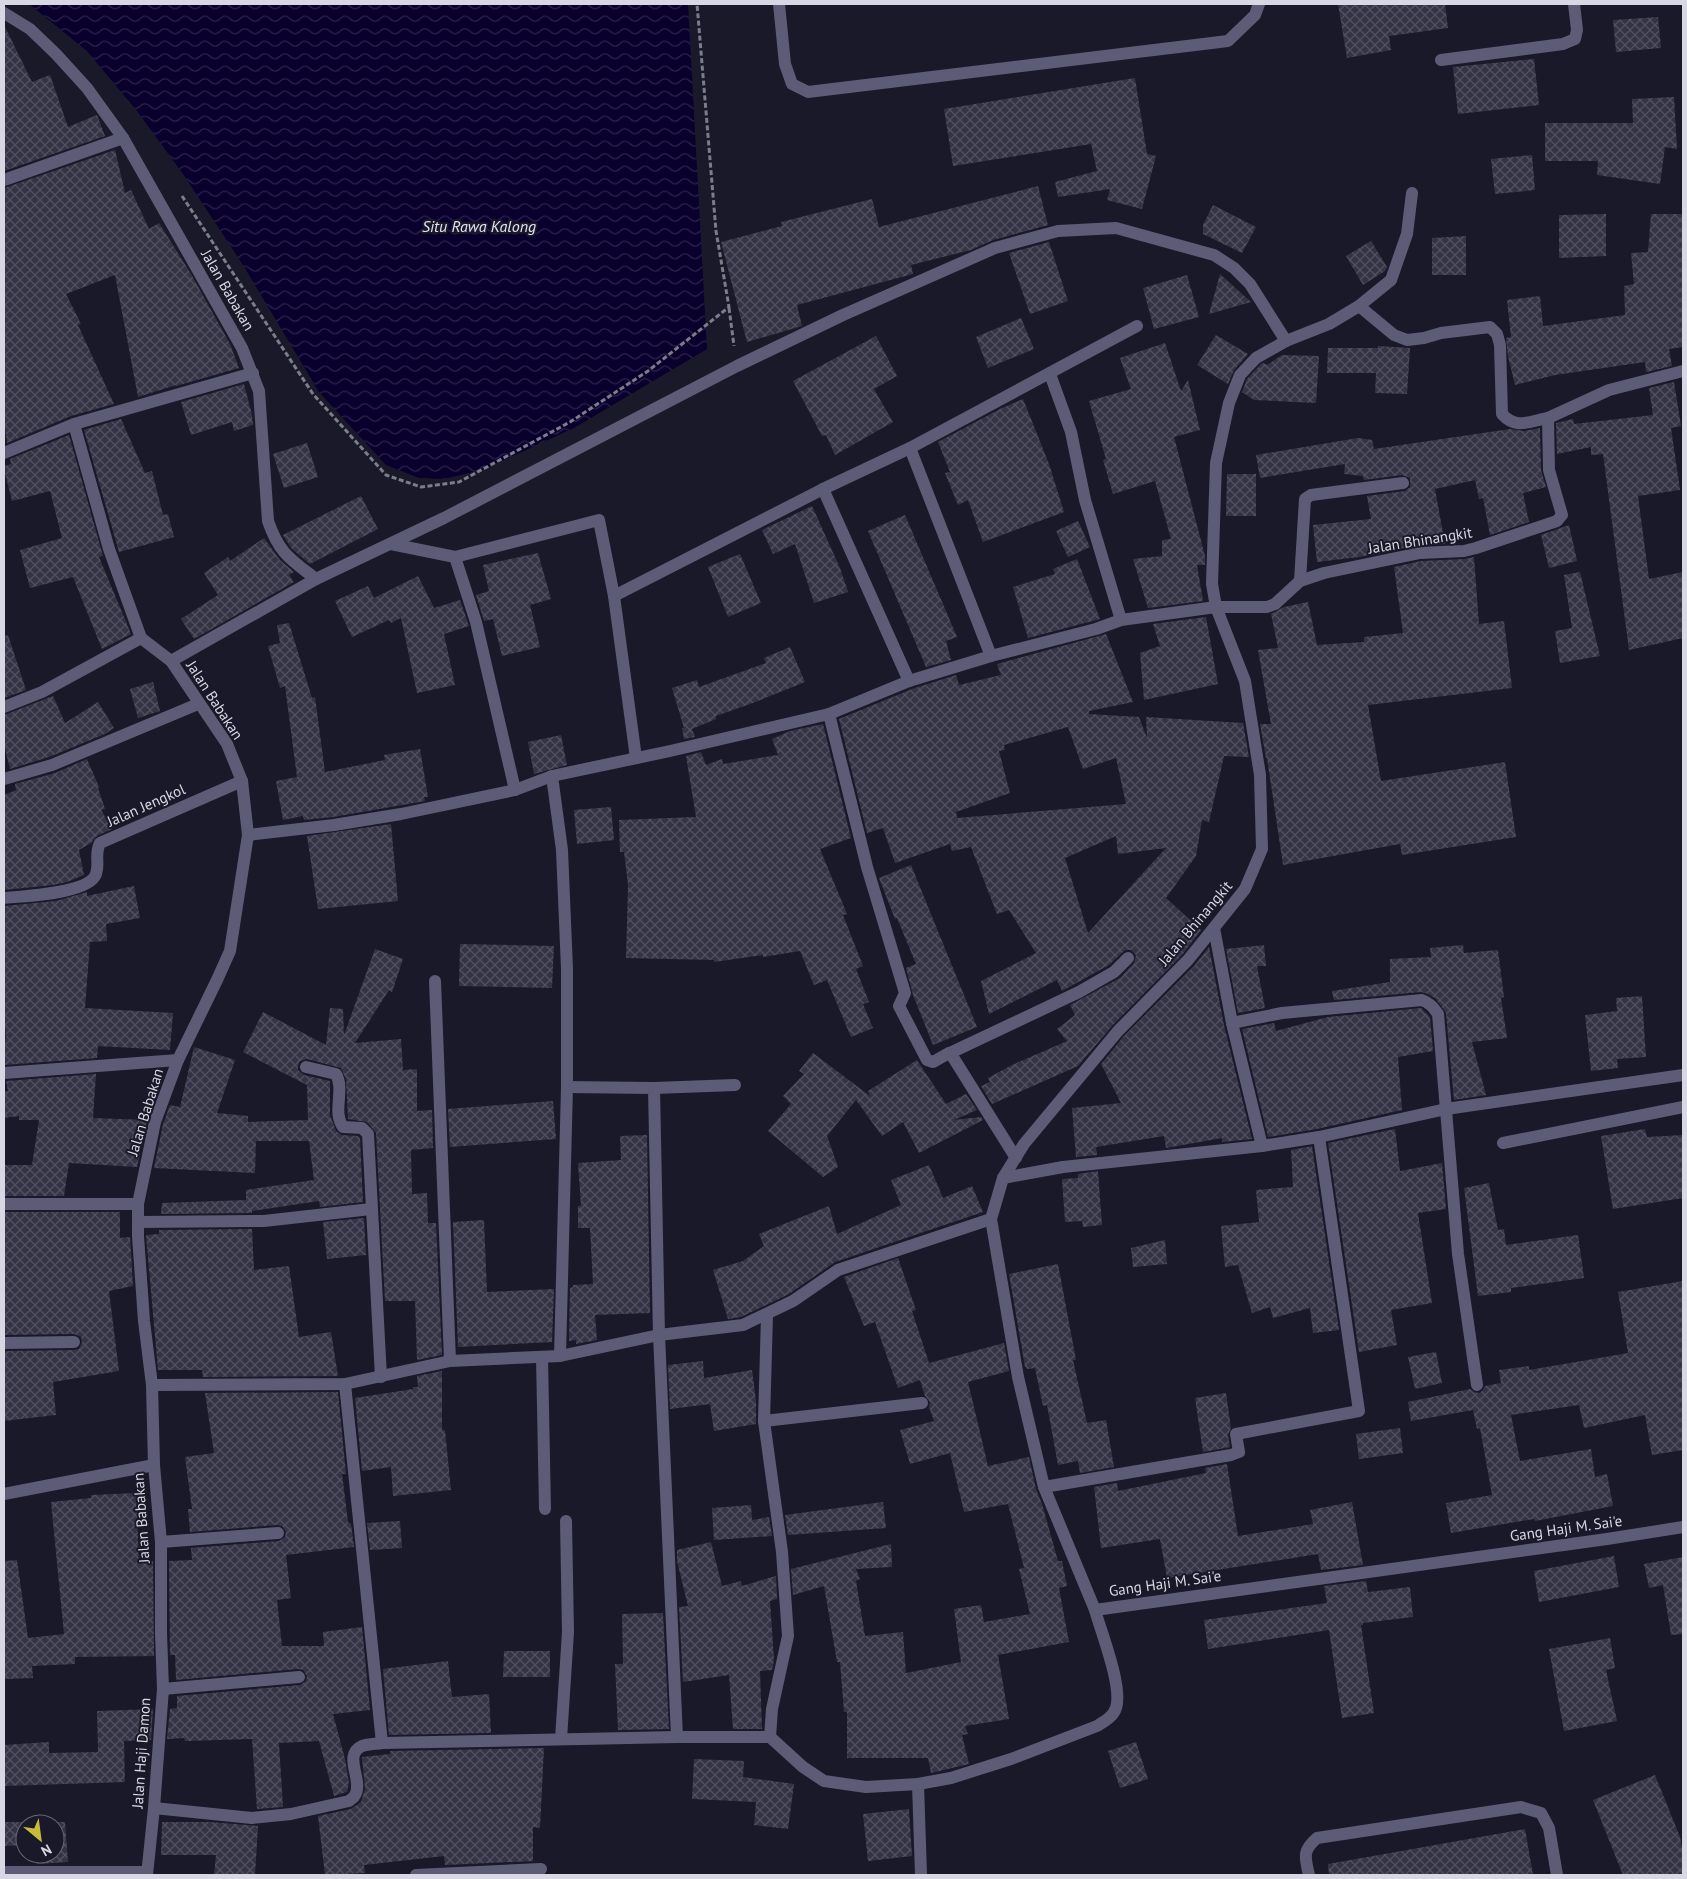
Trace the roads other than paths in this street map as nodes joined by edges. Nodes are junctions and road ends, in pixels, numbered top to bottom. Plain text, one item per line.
1 (779, 4) edge
2 (1259, 4) edge
3 (1574, 4) edge
4 (4, 12) edge
5 (1441, 60) dead end
6 (123, 138) junction
7 (4, 180) edge
8 (1412, 193) dead end
9 (1359, 306) junction
10 (1138, 326) dead end
11 (1286, 341) junction
12 (1683, 371) edge
13 (253, 372) junction
14 (1050, 374) junction
15 (1548, 418) junction
16 (74, 424) junction
17 (910, 448) junction
18 (4, 453) edge
19 (1403, 483) dead end
20 (823, 489) junction
21 (391, 544) junction
22 (455, 557) junction
23 (316, 579) junction
24 (1300, 581) junction
25 (614, 596) junction
26 (1216, 607) junction
27 (1121, 620) junction
28 (141, 638) junction
29 (991, 656) junction
30 (171, 661) junction
31 (909, 681) junction
32 (198, 704) junction
33 (4, 708) edge
34 (829, 714) junction
35 (636, 758) junction
36 (552, 776) junction
37 (4, 779) edge
38 (242, 780) junction
39 (515, 790) junction
40 (248, 835) junction
41 (4, 898) edge
42 (1214, 928) junction
43 (1128, 958) dead end
44 (435, 981) dead end
45 (1232, 1023) junction
46 (950, 1053) junction
47 (178, 1060) junction
48 (306, 1067) dead end
49 (4, 1073) edge
50 (1683, 1075) edge
51 (735, 1085) dead end
52 (567, 1087) junction
53 (654, 1088) junction
54 (1683, 1107) edge
55 (1446, 1109) junction
56 (1319, 1137) junction
57 (1504, 1143) dead end
58 (1262, 1146) junction
59 (1016, 1158) junction
60 (1003, 1178) junction
61 (4, 1204) edge
62 (138, 1204) junction
63 (371, 1209) junction
64 (992, 1219) junction
65 (138, 1222) junction
66 (766, 1315) junction
67 (659, 1335) junction
68 (74, 1342) dead end
69 (4, 1343) edge
70 (560, 1356) junction
71 (542, 1357) junction
72 (450, 1361) junction
73 (381, 1377) junction
74 (345, 1384) junction
75 (152, 1385) junction
76 (1478, 1385) dead end
77 (922, 1403) dead end
78 (764, 1421) junction
79 (154, 1465) junction
80 (1044, 1487) junction
81 (4, 1494) edge
82 (545, 1509) dead end
83 (566, 1522) dead end
84 (1683, 1526) edge
85 (278, 1532) dead end
86 (161, 1542) junction
87 (1094, 1610) junction
88 (161, 1633) joint
89 (299, 1678) dead end
90 (163, 1688) junction
91 (677, 1736) junction
92 (770, 1738) junction
93 (561, 1739) junction
94 (382, 1743) junction
95 (918, 1784) junction
96 (154, 1808) junction
97 (541, 1869) dead end
98 (4, 1872) edge
99 (147, 1874) edge
100 (416, 1875) edge
101 (921, 1875) edge
102 (1309, 1875) edge
103 (1557, 1875) edge

1 - 2 street
3 - 5 street
4 - 6 street, Jalan Babakan
6 - 7 street
6 - 13 street, Jalan Babakan
8 - 9 street, Jalan Bhinangkit
9 - 11 street, Jalan Bhinangkit
9 - 15 street
10 - 14 street
11 - 21 street
11 - 26 street, Jalan Bhinangkit
12 - 15 street
13 - 16 street
13 - 23 street, Jalan Babakan
14 - 17 street
14 - 27 street
15 - 24 street, Jalan Bhinangkit
16 - 18 street
16 - 28 street
17 - 20 street
17 - 29 street
19 - 24 street
20 - 25 street
20 - 31 street
21 - 22 street
21 - 23 street
22 - 25 street
22 - 39 street
23 - 30 street, Jalan Babakan
24 - 26 street, Jalan Bhinangkit
25 - 35 street
26 - 27 street
26 - 42 street, Jalan Bhinangkit
27 - 29 street
28 - 30 street, Jalan Babakan
28 - 33 street
29 - 31 street
30 - 32 street, Jalan Babakan
31 - 34 street
32 - 37 street
32 - 38 street, Jalan Babakan
34 - 35 street
34 - 46 street
35 - 36 street
36 - 39 street
36 - 52 street
38 - 40 street, Jalan Babakan
38 - 41 street, Jalan Jengkol
39 - 40 street
40 - 47 street, Jalan Babakan
42 - 45 street
42 - 59 street, Jalan Bhinangkit
43 - 46 street
44 - 72 street
45 - 55 street
45 - 58 street
46 - 59 street
47 - 49 street
47 - 62 street, Jalan Babakan
48 - 63 street
50 - 55 street
51 - 53 street
52 - 53 street
52 - 70 street
53 - 67 street
54 - 57 street
55 - 56 street
55 - 76 street
56 - 58 street
56 - 80 street
58 - 60 street
59 - 60 street, Jalan Bhinangkit
60 - 64 street, Gang Haji M. Sai'e
61 - 62 street
62 - 65 street, Jalan Babakan
63 - 65 street
63 - 73 street
64 - 66 street
64 - 80 street, Gang Haji M. Sai'e
65 - 75 street, Jalan Babakan
66 - 67 street
66 - 78 street
67 - 70 street
67 - 91 street
68 - 69 street
70 - 71 street
71 - 72 street
71 - 82 street
72 - 73 street
73 - 74 street
74 - 75 street
74 - 94 street
75 - 79 street, Jalan Babakan
77 - 78 street
78 - 92 street
79 - 81 street
79 - 86 street, Jalan Babakan
80 - 87 street, Gang Haji M. Sai'e
83 - 93 street
84 - 87 street, Gang Haji M. Sai'e
85 - 86 street
86 - 88 street, Jalan Babakan
87 - 95 street
88 - 90 street, Jalan Haji Damon
89 - 90 street
90 - 96 street, Jalan Haji Damon
91 - 92 street
91 - 93 street
92 - 95 street
93 - 94 street
94 - 96 street
95 - 101 street
96 - 99 street, Jalan Haji Damon
97 - 100 street
98 - 99 street
102 - 103 street

